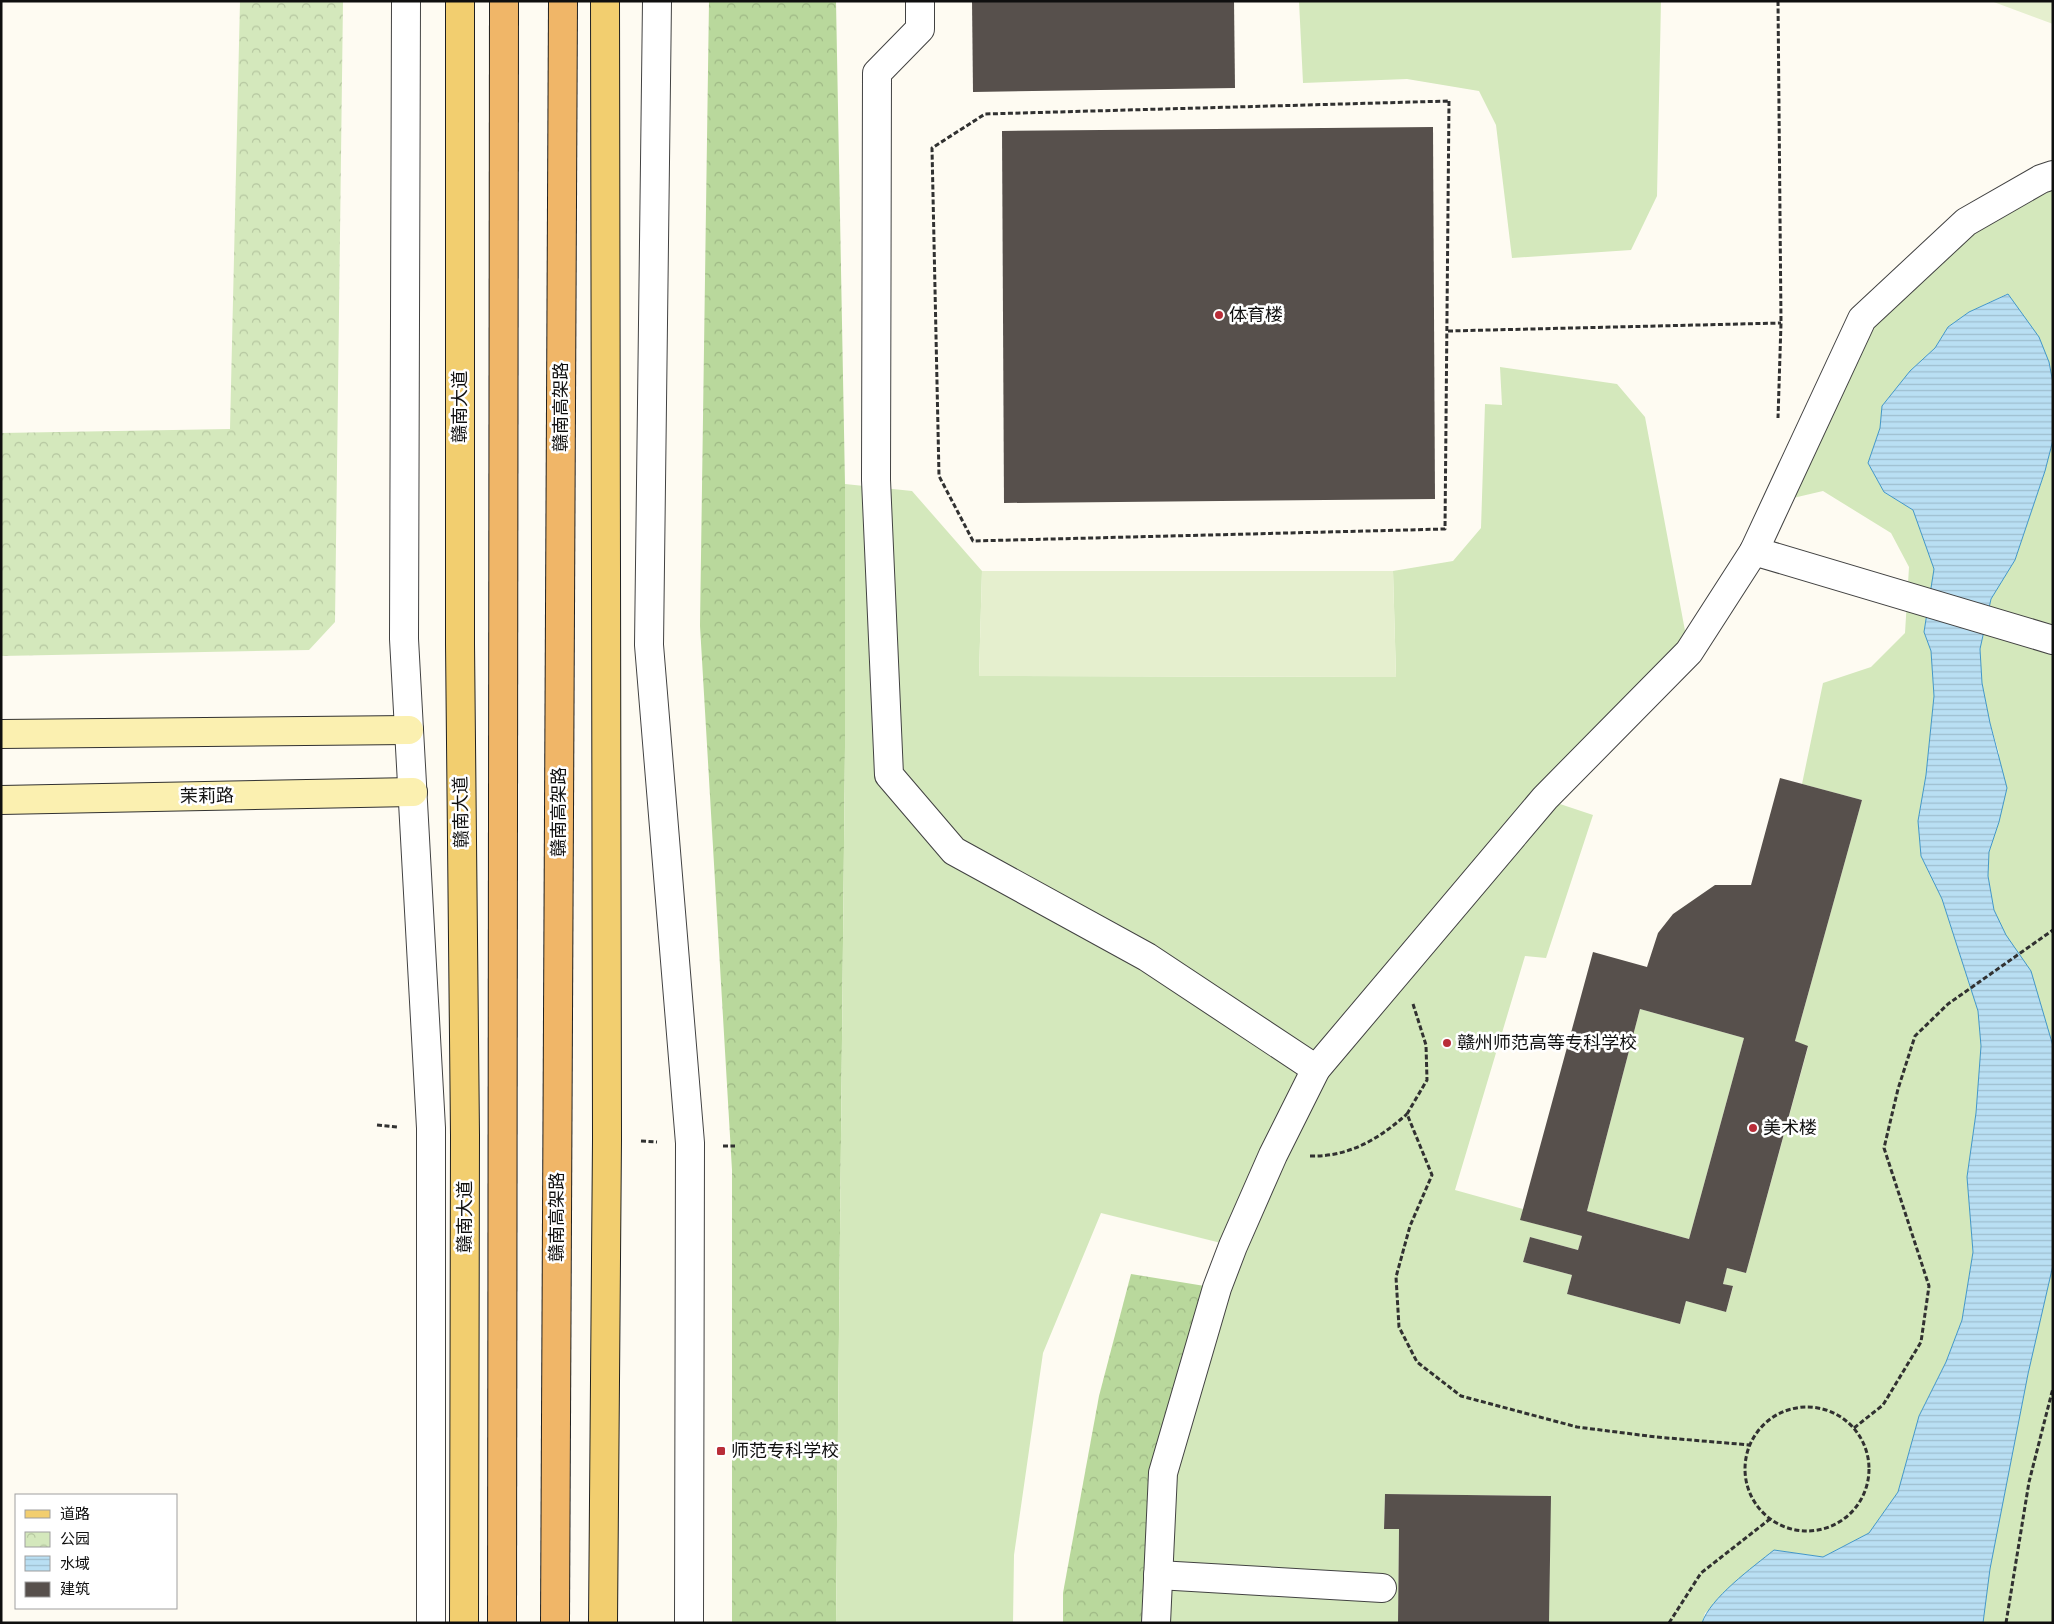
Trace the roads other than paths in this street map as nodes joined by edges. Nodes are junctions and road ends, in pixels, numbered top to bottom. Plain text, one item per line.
1 (406, 1) edge
2 (460, 1) edge
3 (504, 1) edge
4 (563, 1) edge
5 (605, 1) edge
6 (658, 1) edge
7 (920, 1) edge
8 (2053, 175) edge
9 (1754, 551) junction
10 (2053, 640) edge
11 (409, 730) junction
12 (1, 734) edge
13 (412, 792) junction
14 (1, 800) edge
15 (1316, 1069) junction
16 (1158, 1575) junction
17 (1382, 1588) dead end
18 (431, 1623) edge
19 (464, 1623) edge
20 (502, 1623) edge
21 (555, 1623) edge
22 (603, 1623) edge
23 (688, 1623) edge
24 (1156, 1623) edge

1 - 11 street
2 - 19 main road, 赣南大道
3 - 20 highway, bridge
4 - 21 highway, 赣南高架路, bridge
5 - 22 main road
6 - 23 street
7 - 15 street
8 - 9 street
9 - 10 street
9 - 15 street
11 - 12 main road
11 - 13 street
13 - 14 main road, 茉莉路
13 - 18 street
15 - 16 street
16 - 17 street
16 - 24 street

